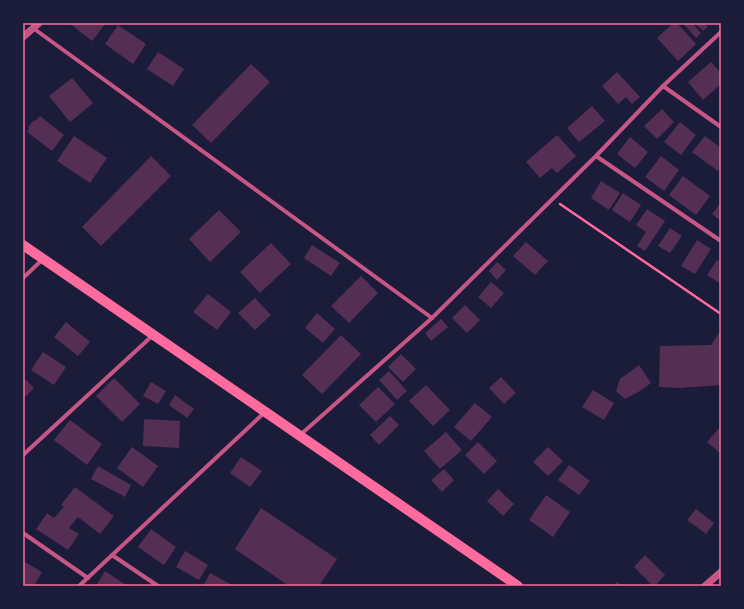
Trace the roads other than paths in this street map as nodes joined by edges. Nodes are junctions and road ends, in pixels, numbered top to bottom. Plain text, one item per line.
1 (36, 26) edge
2 (721, 32) edge
3 (23, 37) edge
4 (662, 86) junction
5 (721, 126) edge
6 (596, 156) junction
7 (721, 241) edge
8 (23, 245) edge
9 (43, 259) junction
10 (23, 278) edge
11 (432, 318) junction
12 (153, 334) junction
13 (265, 413) junction
14 (298, 436) junction
15 (23, 455) edge
16 (23, 533) edge
17 (112, 555) junction
18 (721, 572) edge
19 (88, 578) junction
20 (79, 586) edge
21 (158, 586) edge
22 (518, 586) edge
23 (706, 586) edge

1 - 3 street
1 - 11 street
2 - 4 street
4 - 5 street
4 - 6 street
6 - 7 street
6 - 11 street
8 - 9 main road
9 - 10 street
9 - 12 main road
11 - 14 street
12 - 13 main road
12 - 15 street
13 - 14 main road
13 - 17 street
14 - 22 main road
16 - 19 street
17 - 19 street
17 - 21 street
18 - 23 street
19 - 20 street

